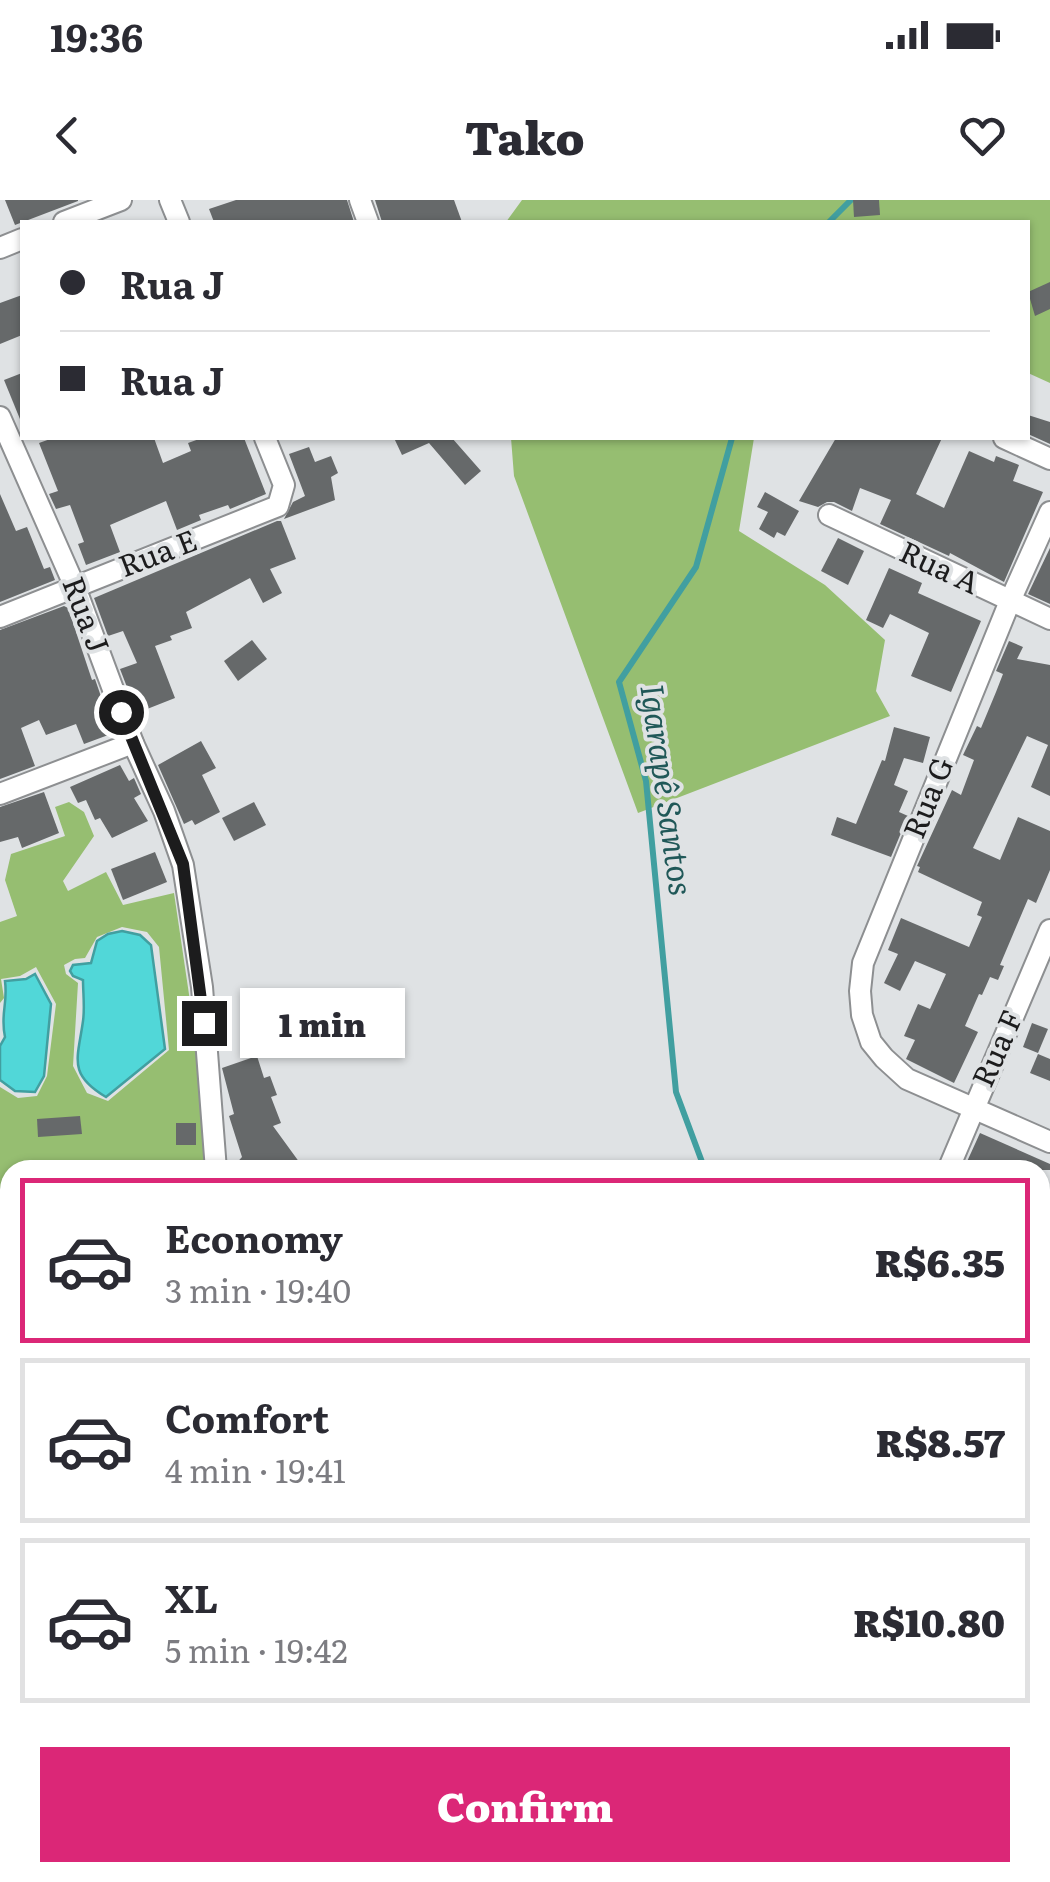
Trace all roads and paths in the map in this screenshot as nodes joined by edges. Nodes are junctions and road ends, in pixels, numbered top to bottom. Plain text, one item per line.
1 (122, 200) edge
2 (69, 220) edge
3 (7, 426) edge
4 (266, 440) edge
5 (1008, 440) edge
6 (1050, 459) edge
7 (1050, 512) edge
8 (829, 516) dead end
9 (75, 586) junction
10 (1010, 602) junction
11 (0, 617) edge
12 (1050, 620) edge
13 (133, 743) junction
14 (0, 794) edge
15 (1050, 930) edge
16 (972, 1107) junction
17 (1050, 1142) edge
18 (215, 1160) edge
19 (952, 1160) edge

1 - 2 street
3 - 9 street, Rua J
4 - 9 street, Rua E
5 - 6 street
7 - 10 street, Rua G
8 - 10 street, Rua A
9 - 11 street, Rua E
9 - 13 street, Rua J
10 - 12 street, Rua A
10 - 16 street, Rua G
13 - 14 street
13 - 18 street, Rua J
15 - 16 street, Rua F
16 - 17 street
16 - 19 street, Rua F

